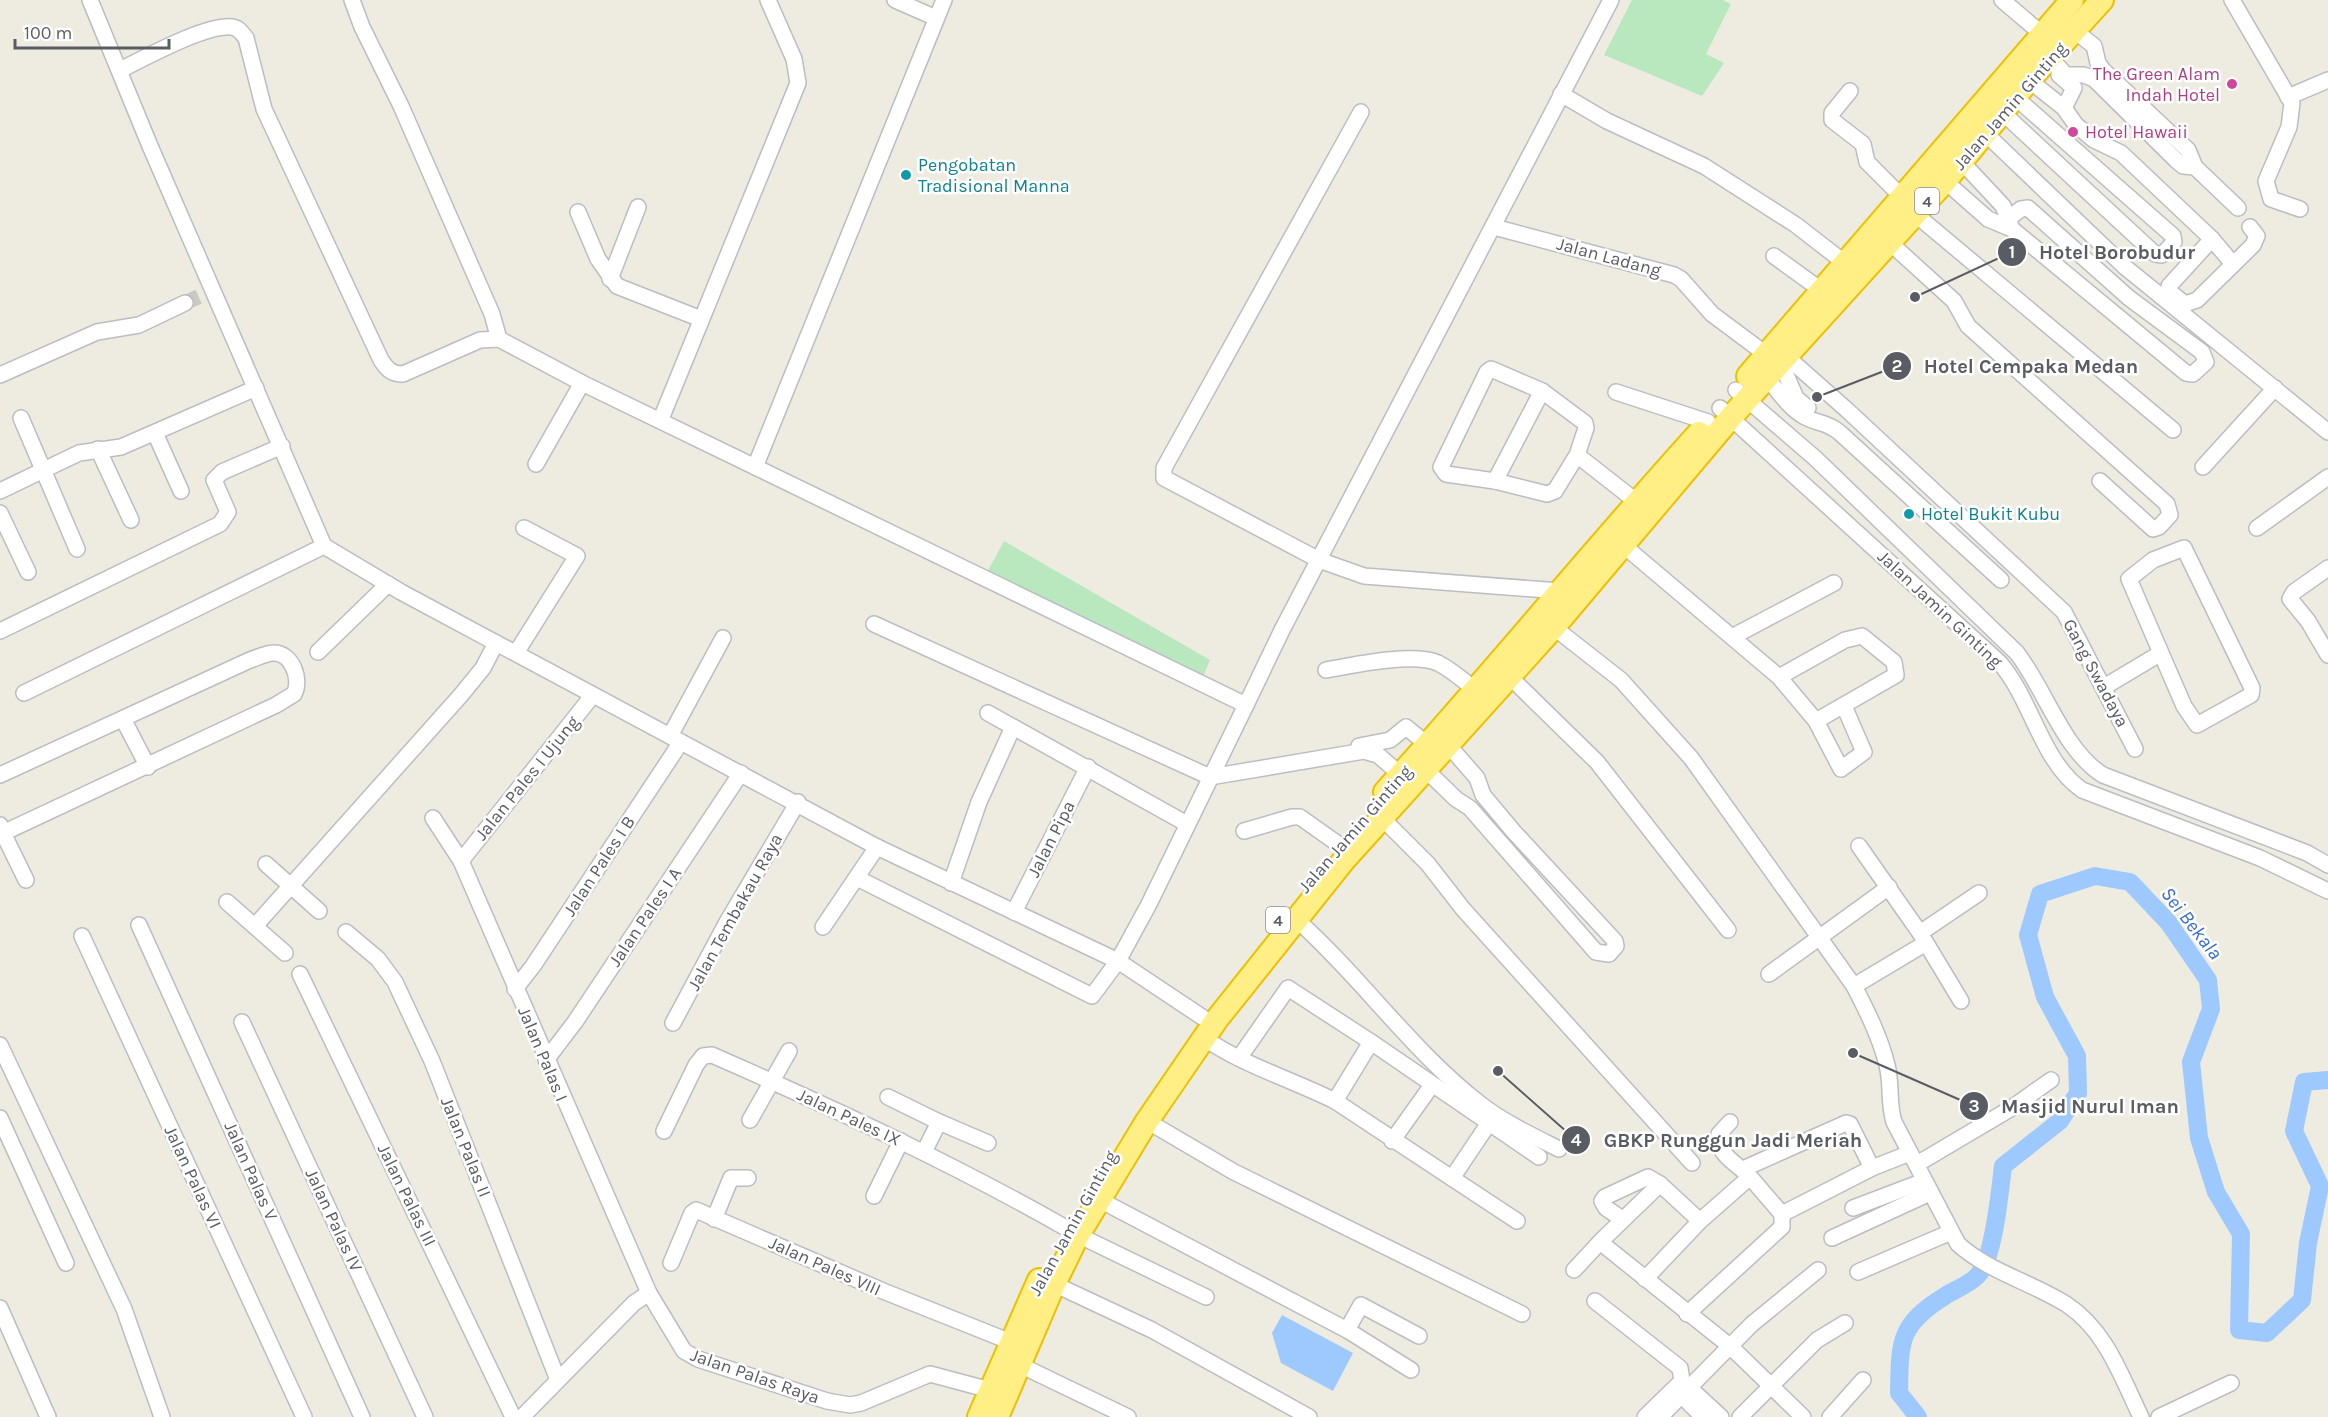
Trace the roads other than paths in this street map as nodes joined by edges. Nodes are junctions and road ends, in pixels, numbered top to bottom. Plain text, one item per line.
1 (90, 0) edge
2 (352, 0) edge
3 (768, 0) edge
4 (895, 0) edge
5 (944, 0) edge
6 (1611, 0) edge
7 (2002, 0) edge
8 (2072, 0) edge
9 (2102, 0) edge
10 (2232, 0) edge
11 (936, 18) junction
12 (2075, 31) junction
13 (2042, 34) junction
14 (2047, 61) junction
15 (120, 70) junction
16 (2328, 80) edge
17 (1850, 91) dead end
18 (2118, 93) junction
19 (1561, 94) junction
20 (2016, 97) junction
21 (2288, 97) junction
22 (2064, 108) junction
23 (1361, 112) dead end
24 (1986, 134) junction
25 (2177, 140) junction
26 (2165, 151) junction
27 (1962, 162) junction
28 (2195, 167) junction
29 (1945, 181) junction
30 (1908, 205) junction
31 (638, 207) dead end
32 (2238, 208) dead end
33 (2300, 209) dead end
34 (578, 212) dead end
35 (2008, 217) junction
36 (1988, 219) junction
37 (1494, 227) junction
38 (2250, 227) dead end
39 (1892, 238) junction
40 (2212, 239) junction
41 (1774, 256) dead end
42 (1845, 263) junction
43 (2233, 264) junction
44 (610, 279) junction
45 (1821, 290) junction
46 (2129, 298) junction
47 (185, 303) tunnel mouth
48 (2116, 316) junction
49 (701, 318) junction
50 (499, 339) junction
51 (1776, 364) junction
52 (0, 375) edge
53 (582, 382) junction
54 (256, 388) junction
55 (2275, 388) junction
56 (1542, 391) junction
57 (1616, 392) dead end
58 (1742, 394) junction
59 (1720, 416) junction
60 (21, 418) dead end
61 (661, 419) junction
62 (2173, 430) dead end
63 (2328, 432) edge
64 (155, 433) junction
65 (1787, 433) junction
66 (282, 446) junction
67 (98, 449) junction
68 (1770, 453) junction
69 (1577, 455) junction
70 (1815, 458) junction
71 (536, 464) dead end
72 (755, 467) junction
73 (2204, 467) dead end
74 (43, 470) junction
75 (2328, 477) edge
76 (1799, 478) junction
77 (2100, 481) dead end
78 (1495, 482) junction
79 (0, 491) edge
80 (181, 491) dead end
81 (1636, 502) junction
82 (0, 513) edge
83 (131, 520) dead end
84 (524, 528) dead end
85 (2257, 528) dead end
86 (1623, 545) junction
87 (324, 546) junction
88 (77, 549) dead end
89 (1319, 560) junction
90 (2328, 568) edge
91 (28, 572) dead end
92 (2001, 580) dead end
93 (1834, 583) dead end
94 (388, 584) junction
95 (1560, 591) junction
96 (1546, 622) junction
97 (874, 624) dead end
98 (0, 631) edge
99 (1732, 637) junction
100 (723, 638) dead end
101 (496, 643) junction
102 (318, 652) dead end
103 (516, 653) junction
104 (2161, 653) junction
105 (2328, 655) edge
106 (1326, 670) dead end
107 (1510, 677) junction
108 (1779, 677) junction
109 (2104, 687) junction
110 (1477, 691) junction
111 (24, 693) dead end
112 (593, 695) junction
113 (1246, 705) junction
114 (1844, 706) junction
115 (988, 713) dead end
116 (123, 719) junction
117 (1816, 721) junction
118 (1013, 727) junction
119 (676, 739) junction
120 (1439, 745) junction
121 (2135, 749) dead end
122 (148, 767) junction
123 (1088, 767) junction
124 (1426, 771) junction
125 (741, 773) junction
126 (1212, 774) junction
127 (0, 775) edge
128 (1401, 775) junction
129 (1483, 795) junction
130 (798, 802) junction
131 (1470, 808) junction
132 (433, 818) dead end
133 (1382, 818) junction
134 (1188, 824) junction
135 (2, 829) edge
136 (1245, 831) dead end
137 (1514, 832) junction
138 (1502, 843) junction
139 (1338, 844) junction
140 (1859, 846) dead end
141 (877, 847) junction
142 (1537, 858) junction
143 (460, 861) junction
144 (266, 864) dead end
145 (2328, 865) edge
146 (1526, 870) junction
147 (856, 878) junction
148 (26, 880) dead end
149 (951, 883) junction
150 (291, 886) junction
151 (1564, 886) junction
152 (1889, 887) junction
153 (2328, 891) edge
154 (1979, 893) dead end
155 (1550, 899) junction
156 (227, 902) dead end
157 (319, 911) dead end
158 (1589, 911) junction
159 (1014, 912) junction
160 (1297, 920) junction
161 (139, 925) dead end
162 (1573, 925) junction
163 (255, 926) junction
164 (823, 927) dead end
165 (1728, 930) dead end
166 (346, 932) dead end
167 (82, 936) dead end
168 (1821, 938) junction
169 (1923, 938) junction
170 (285, 953) dead end
171 (1118, 961) junction
172 (300, 974) dead end
173 (1769, 974) dead end
174 (1854, 986) junction
175 (515, 989) junction
176 (1961, 1001) dead end
177 (1208, 1021) junction
178 (242, 1022) dead end
179 (673, 1023) dead end
180 (1371, 1042) junction
181 (0, 1045) edge
182 (789, 1050) dead end
183 (1239, 1058) junction
184 (546, 1060) junction
185 (2051, 1080) dead end
186 (772, 1081) junction
187 (1432, 1085) junction
188 (888, 1097) dead end
189 (1335, 1101) junction
190 (0, 1118) edge
191 (750, 1120) dead end
192 (939, 1122) junction
193 (1147, 1122) junction
194 (1730, 1122) dead end
195 (1489, 1123) junction
196 (664, 1131) dead end
197 (901, 1141) junction
198 (1392, 1141) junction
199 (988, 1143) dead end
200 (1559, 1149) dead end
201 (924, 1152) junction
202 (1539, 1157) dead end
203 (1914, 1159) junction
204 (1692, 1163) dead end
205 (1872, 1168) junction
206 (1746, 1173) junction
207 (748, 1178) dead end
208 (1452, 1178) junction
209 (1660, 1184) junction
210 (1927, 1187) junction
211 (874, 1196) dead end
212 (1100, 1200) junction
213 (1853, 1208) dead end
214 (1782, 1214) junction
215 (714, 1219) junction
216 (1622, 1219) junction
217 (1517, 1221) dead end
218 (1700, 1221) junction
219 (1072, 1232) junction
220 (1951, 1232) junction
221 (1832, 1238) dead end
222 (1600, 1242) junction
223 (66, 1263) dead end
224 (670, 1263) dead end
225 (1574, 1270) dead end
226 (1818, 1270) dead end
227 (1858, 1272) dead end
228 (1645, 1279) junction
229 (1054, 1284) junction
230 (649, 1293) junction
231 (1206, 1297) dead end
232 (1595, 1301) dead end
233 (0, 1308) edge
234 (1522, 1314) dead end
235 (1687, 1314) junction
236 (1845, 1323) dead end
237 (1347, 1330) junction
238 (1419, 1336) dead end
239 (1011, 1342) junction
240 (1731, 1347) junction
241 (1020, 1365) junction
242 (1411, 1370) dead end
243 (558, 1380) junction
244 (1863, 1380) dead end
245 (2231, 1383) dead end
246 (1771, 1386) junction
247 (1682, 1388) junction
248 (990, 1390) junction
249 (1835, 1416) edge
250 (48, 1417) edge
251 (162, 1417) edge
252 (304, 1417) edge
253 (362, 1417) edge
254 (425, 1417) edge
255 (513, 1417) edge
256 (522, 1417) edge
257 (979, 1417) edge
258 (998, 1417) edge
259 (1128, 1417) edge
260 (1310, 1417) edge
261 (1645, 1417) edge
262 (1660, 1417) edge
263 (1703, 1417) edge
264 (1720, 1417) edge
265 (1740, 1417) edge
266 (1803, 1417) edge
267 (2142, 1417) edge
268 (2159, 1417) edge

1 - 15 street
2 - 50 street
3 - 49 street
4 - 11 street
5 - 11 street
6 - 19 street
7 - 13 street
8 - 13 highway, Jalan Jamin Ginting / 4
9 - 12 highway, Jalan Jamin Ginting / 4
10 - 21 street
11 - 72 street
12 - 14 highway, Jalan Jamin Ginting / 4
12 - 18 street
13 - 30 highway, Jalan Jamin Ginting / 4
14 - 18 street
14 - 20 highway, Jalan Jamin Ginting / 4
14 - 22 street
15 - 50 street
15 - 54 street
16 - 21 street
17 - 30 street
18 - 25 street
18 - 26 street
19 - 37 street
19 - 42 street
20 - 20 street
20 - 22 street
20 - 24 highway, Jalan Jamin Ginting / 4
21 - 33 street
22 - 40 street
23 - 89 street
24 - 27 highway, Jalan Jamin Ginting / 4
24 - 55 street
25 - 26 street
25 - 28 street
26 - 28 street
27 - 29 highway, Jalan Jamin Ginting / 4
27 - 35 street
28 - 32 street
29 - 30 highway, Jalan Jamin Ginting / 4
29 - 36 street
30 - 39 highway, Jalan Jamin Ginting / 4
30 - 42 highway, Jalan Jamin Ginting / 4
30 - 62 street
31 - 44 street
34 - 44 street
35 - 36 street
35 - 36 street
35 - 46 street
35 - 48 street
37 - 51 street, Jalan Ladang
37 - 89 street
38 - 43 street
39 - 51 highway, Jalan Jamin Ginting / 4
39 - 77 street
40 - 43 street
40 - 43 street
41 - 45 street
42 - 45 highway, Jalan Jamin Ginting / 4
44 - 49 street
45 - 51 highway, Jalan Jamin Ginting / 4
46 - 48 street
46 - 48 street
47 - 52 street
49 - 61 street
50 - 53 street
51 - 58 highway, Jalan Jamin Ginting / 4
51 - 92 street
51 - 109 street, Gang Swadaya
53 - 61 street
53 - 71 street
54 - 64 street
54 - 66 street
55 - 63 street
55 - 73 street
56 - 69 street
56 - 78 street
56 - 78 street
57 - 59 street
58 - 59 highway, Jalan Jamin Ginting / 4
58 - 65 street, Jalan Jamin Ginting
59 - 68 street, Jalan Jamin Ginting
59 - 81 highway, Jalan Jamin Ginting / 4
59 - 86 highway, Jalan Jamin Ginting / 4
60 - 74 street
61 - 72 street
64 - 67 street
64 - 80 street
65 - 68 street
65 - 70 street, Jalan Jamin Ginting
66 - 87 street
66 - 98 street
67 - 74 street
67 - 83 street
68 - 76 street, Jalan Jamin Ginting
69 - 78 street
69 - 81 street
70 - 76 street
70 - 145 street, Jalan Jamin Ginting
72 - 113 street
74 - 79 street
74 - 88 street
75 - 85 street
76 - 153 street, Jalan Jamin Ginting
81 - 95 highway, Jalan Jamin Ginting / 4
82 - 91 street
84 - 103 street
86 - 96 highway, Jalan Jamin Ginting / 4
86 - 99 street
87 - 94 street
87 - 111 street
89 - 95 street
89 - 113 street
90 - 105 street
93 - 99 street
94 - 101 street
94 - 102 street
95 - 96 highway, Jalan Jamin Ginting / 4
96 - 107 highway, Jalan Jamin Ginting / 4
96 - 110 highway, Jalan Jamin Ginting / 4
96 - 168 street
97 - 126 street
99 - 108 street
100 - 119 street, Jalan Pales I B
101 - 103 street
101 - 150 street
103 - 112 street
104 - 104 street
104 - 109 street
106 - 110 street
107 - 120 highway, Jalan Jamin Ginting / 4
107 - 165 street
108 - 114 street
108 - 117 street
109 - 121 street, Gang Swadaya
110 - 120 highway, Jalan Jamin Ginting / 4
112 - 119 street
112 - 143 street, Jalan Pales I Ujung
113 - 126 street
114 - 117 street
114 - 117 street
115 - 118 street
116 - 122 street
116 - 122 street
116 - 127 street
118 - 123 street
118 - 149 street
119 - 125 street
119 - 175 street, Jalan Pales I B
120 - 124 highway, Jalan Jamin Ginting / 4
120 - 126 street
120 - 128 highway, Jalan Jamin Ginting / 4
120 - 129 street
122 - 135 street
123 - 134 street
123 - 159 street, Jalan Pipa
124 - 131 street
124 - 133 highway, Jalan Jamin Ginting / 4
125 - 130 street
125 - 184 street, Jalan Pales I A
126 - 128 street
126 - 134 street
128 - 139 highway, Jalan Jamin Ginting / 4
129 - 131 street
129 - 137 street
130 - 141 street
130 - 179 street, Jalan Tembakau Raya
131 - 138 street
132 - 143 street, Jalan Palas I
133 - 160 highway, Jalan Jamin Ginting / 4
133 - 204 street
134 - 171 street
135 - 148 street
136 - 139 street
137 - 138 street
137 - 142 street
138 - 146 street
139 - 177 highway, Jalan Jamin Ginting / 4
140 - 152 street
141 - 147 street
141 - 149 street
142 - 146 street
142 - 151 street
143 - 175 street, Jalan Palas I
144 - 150 street
146 - 155 street
147 - 164 street
147 - 171 street
149 - 159 street
150 - 157 street
150 - 163 street
151 - 155 street
151 - 158 street
152 - 168 street
152 - 169 street
154 - 169 street
155 - 162 street
156 - 163 street
158 - 162 street
158 - 162 street
159 - 171 street
160 - 177 highway, Jalan Jamin Ginting / 4
160 - 200 street
161 - 253 street, Jalan Palas V
163 - 170 street
166 - 243 street, Jalan Palas II
167 - 252 street, Jalan Palas VI
168 - 173 street
168 - 174 street
169 - 174 street
169 - 176 street
171 - 177 street
172 - 255 street, Jalan Palas III
174 - 203 street
175 - 184 street, Jalan Palas I
177 - 183 street
177 - 193 highway, Jalan Jamin Ginting / 4
177 - 219 highway, Jalan Jamin Ginting / 4
178 - 254 street, Jalan Palas IV
180 - 183 street
180 - 187 street
180 - 189 street
181 - 251 street
182 - 186 street
183 - 189 street
184 - 230 street, Jalan Palas I
185 - 203 street
186 - 191 street
186 - 196 street, Jalan Pales IX
186 - 197 street, Jalan Pales IX
187 - 195 street
187 - 198 street
188 - 192 street
189 - 198 street
190 - 223 street
192 - 199 street
192 - 201 street
193 - 212 highway, Jalan Jamin Ginting / 4
193 - 234 street
194 - 206 street
195 - 202 street
195 - 208 street
197 - 201 street, Jalan Pales IX
197 - 211 street
198 - 208 street
201 - 219 street, Jalan Pales IX
203 - 205 street
203 - 210 street
205 - 206 street
205 - 214 street
206 - 214 street
206 - 218 street
207 - 215 street
208 - 217 street
209 - 216 street
209 - 216 street
209 - 218 street
210 - 213 street
210 - 220 street
210 - 221 street
212 - 219 highway, Jalan Jamin Ginting / 4
212 - 237 street
214 - 235 street
215 - 224 street, Jalan Pales VIII
215 - 239 street, Jalan Pales VIII
216 - 222 street
218 - 228 street
219 - 229 highway, Jalan Jamin Ginting / 4
219 - 231 street, Jalan Pales IX
219 - 239 highway, Jalan Jamin Ginting / 4
220 - 227 street
220 - 267 street
222 - 225 street
222 - 228 street
226 - 240 street
228 - 235 street
229 - 241 highway, Jalan Jamin Ginting / 4
229 - 260 street
230 - 243 street
230 - 248 street, Jalan Palas Raya
232 - 247 street
233 - 250 street
235 - 240 street
236 - 246 street
237 - 238 street
237 - 242 street
239 - 248 highway, Jalan Jamin Ginting / 4
240 - 246 street
240 - 247 street
241 - 258 highway, Jalan Jamin Ginting / 4
241 - 259 street
243 - 256 street
244 - 249 street
245 - 268 street
246 - 265 street
246 - 266 street
247 - 261 street
247 - 262 street
247 - 263 street
247 - 264 street
248 - 257 highway, Jalan Jamin Ginting / 4

